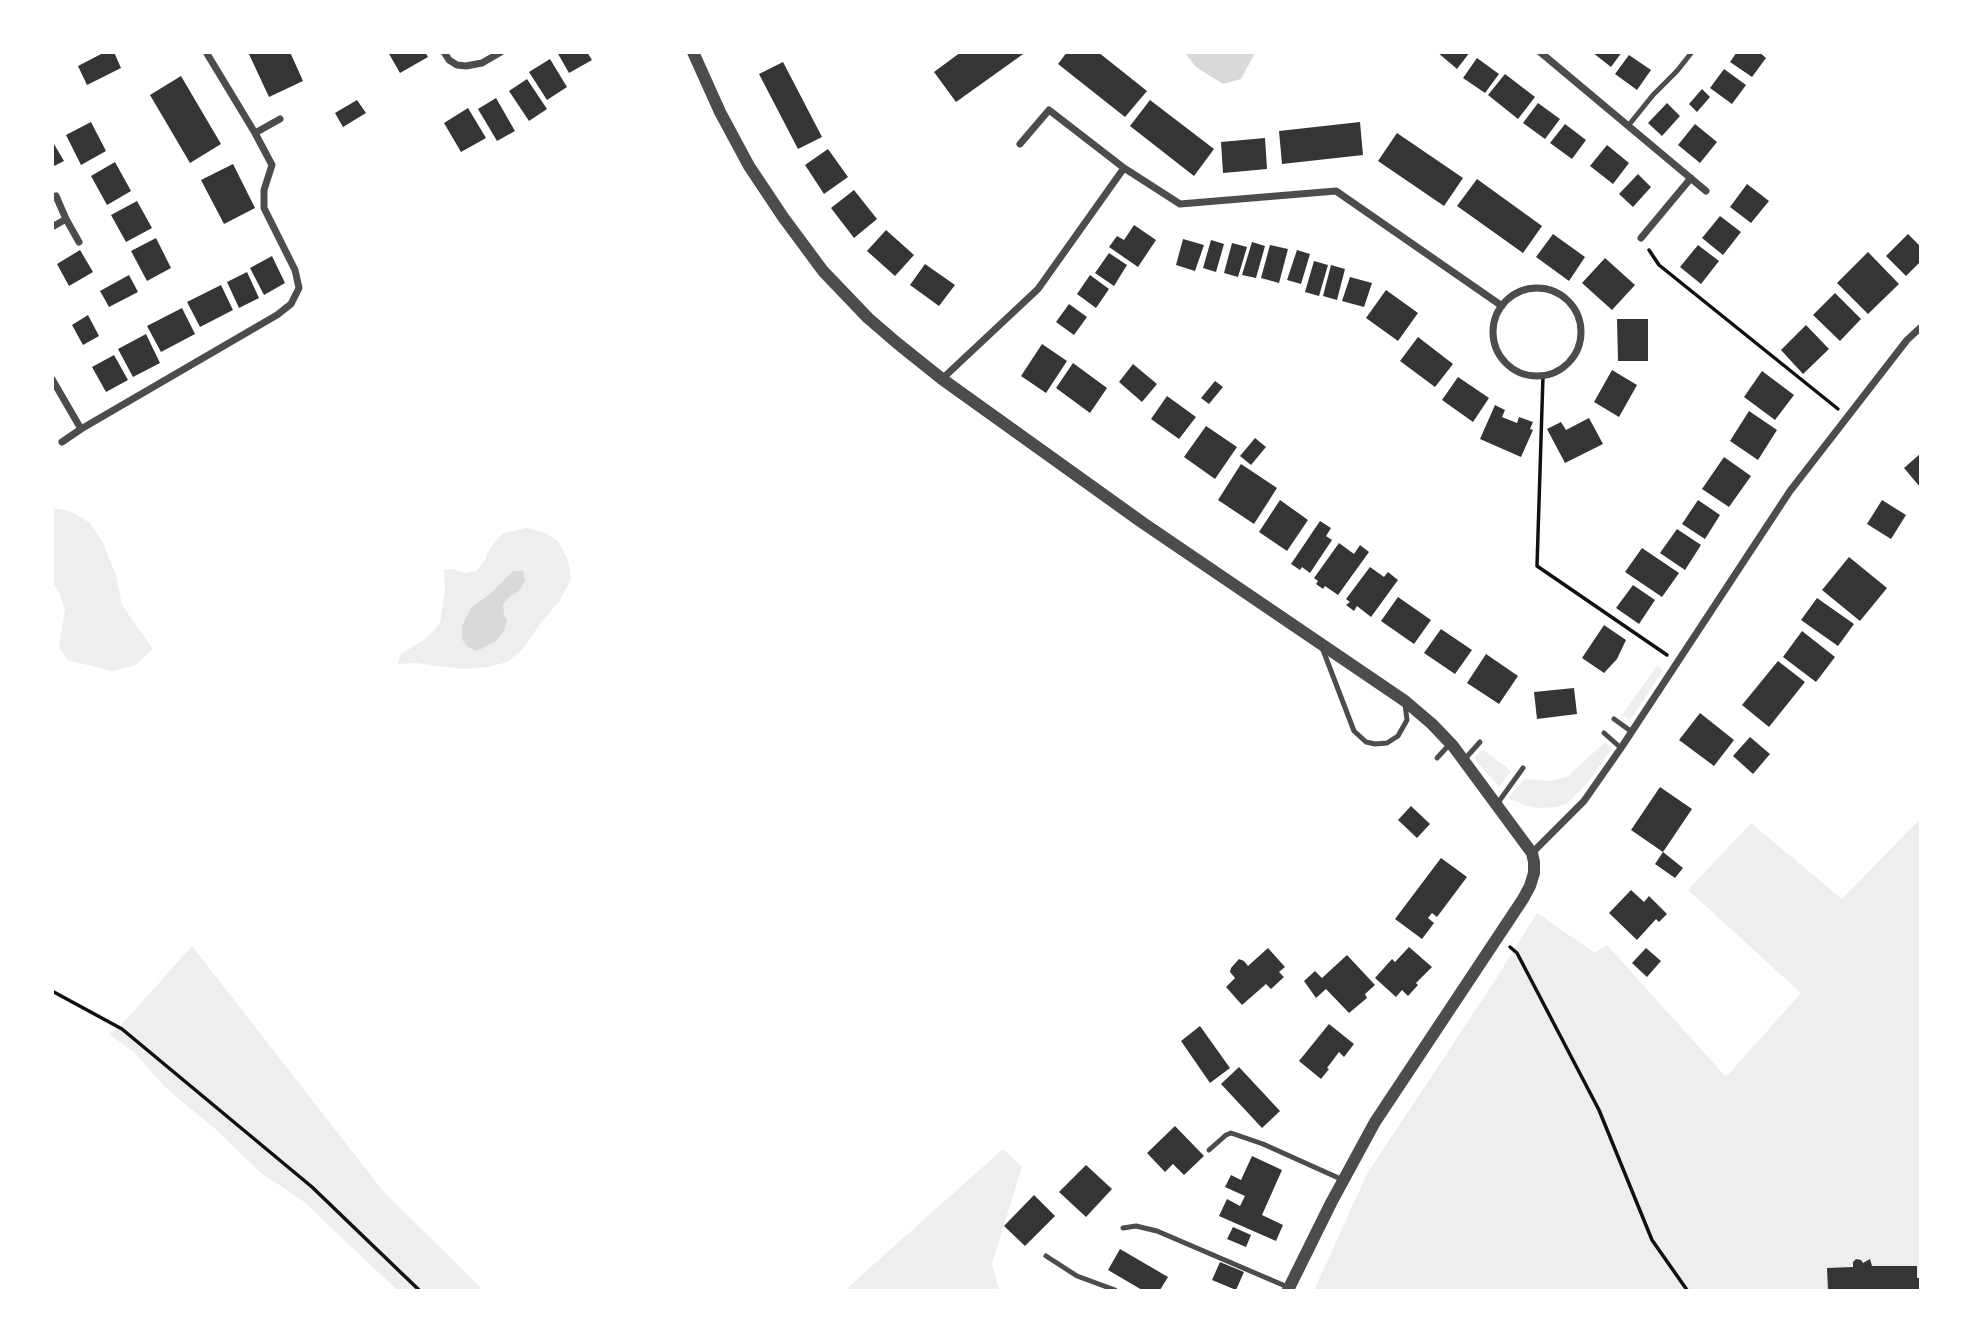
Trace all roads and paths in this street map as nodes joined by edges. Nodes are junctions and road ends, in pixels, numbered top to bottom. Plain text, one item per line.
1 (206, 52) edge
2 (444, 52) edge
3 (501, 52) edge
4 (694, 52) edge
5 (1540, 52) edge
6 (1692, 52) edge
7 (280, 119) dead end
8 (1628, 126) junction
9 (255, 133) junction
10 (1020, 144) dead end
11 (1124, 168) junction
12 (1690, 178) junction
13 (1706, 191) dead end
14 (56, 197) dead end
15 (66, 219) junction
16 (52, 227) edge
17 (1641, 238) joint
18 (79, 242) dead end
19 (1502, 306) junction
20 (1920, 328) edge
21 (1544, 376) junction
22 (52, 379) edge
23 (942, 379) junction
24 (1848, 417) junction
25 (81, 429) junction
26 (62, 442) dead end
27 (1321, 643) junction
28 (1678, 662) junction
29 (1405, 701) junction
30 (1614, 719) dead end
31 (1632, 732) junction
32 (1604, 733) dead end
33 (1480, 742) dead end
34 (1450, 743) junction
35 (1621, 748) junction
36 (1437, 758) dead end
37 (1464, 760) junction
38 (1523, 768) dead end
39 (1497, 804) junction
40 (1532, 853) junction
41 (1498, 936) junction
42 (52, 991) edge
43 (1209, 1150) dead end
44 (1343, 1181) junction
45 (1123, 1228) dead end
46 (1046, 1256) dead end
47 (1289, 1289) edge
48 (419, 1290) edge
49 (1115, 1290) edge
50 (1687, 1290) edge

1 - 9 street
2 - 3 street
4 - 23 street
5 - 8 street
6 - 8 lane
7 - 9 street
8 - 12 street
9 - 25 street
10 - 11 street
11 - 19 street
11 - 23 street
12 - 13 street
12 - 17 street
14 - 15 street
15 - 16 street
15 - 18 street
17 - 24 path
19 - 21 street
19 - 21 street
20 - 24 street
21 - 28 path
22 - 25 street
23 - 27 street
24 - 28 street
25 - 26 street
27 - 29 street
27 - 29 lane
28 - 31 street
29 - 34 street
30 - 31 lane
31 - 35 street
32 - 35 lane
33 - 37 lane
34 - 36 lane
34 - 37 street
35 - 40 street
37 - 39 street
38 - 39 lane
39 - 40 street
40 - 41 street
41 - 44 street
41 - 50 path
42 - 48 path
43 - 44 lane
44 - 47 street
45 - 47 lane
46 - 49 lane

